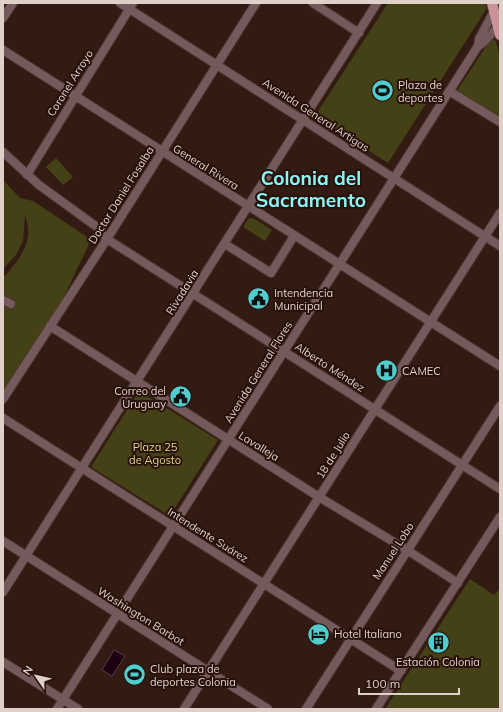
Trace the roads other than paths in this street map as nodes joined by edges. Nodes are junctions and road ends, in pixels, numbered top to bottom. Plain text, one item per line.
1 (13, 3) edge
2 (120, 3) edge
3 (256, 3) edge
4 (313, 3) edge
5 (377, 3) edge
6 (131, 6) edge
7 (493, 7) edge
8 (3, 18) edge
9 (499, 29) edge
10 (359, 33) junction
11 (478, 46) junction
12 (3, 50) edge
13 (217, 64) junction
14 (449, 91) junction
15 (76, 96) junction
16 (304, 120) junction
17 (500, 122) edge
18 (3, 152) edge
19 (162, 152) junction
20 (27, 175) junction
21 (394, 178) junction
22 (248, 207) junction
23 (500, 213) edge
24 (294, 236) junction
25 (485, 237) junction
26 (107, 239) junction
27 (225, 244) junction
28 (500, 246) edge
29 (339, 264) junction
30 (194, 294) junction
31 (3, 300) edge
32 (11, 304) dead end
33 (430, 323) junction
34 (50, 326) junction
35 (284, 351) junction
36 (500, 366) edge
37 (138, 382) junction
38 (3, 398) edge
39 (500, 406) edge
40 (375, 409) junction
41 (3, 418) edge
42 (228, 439) junction
43 (462, 465) junction
44 (82, 470) junction
45 (500, 489) edge
46 (319, 497) junction
47 (500, 517) edge
48 (173, 527) junction
49 (3, 540) edge
50 (407, 550) junction
51 (26, 556) junction
52 (458, 583) junction
53 (264, 584) junction
54 (3, 592) edge
55 (118, 614) junction
56 (350, 638) junction
57 (3, 662) edge
58 (208, 671) junction
59 (401, 671) junction
60 (63, 700) junction
61 (57, 709) edge
62 (78, 709) edge
63 (184, 709) edge
64 (268, 709) edge
65 (306, 709) edge
66 (376, 709) edge

1 - 8 street
2 - 6 street, Avenida General Artigas
3 - 13 street, Doctor Daniel Fosalba
4 - 10 street
5 - 10 street, Rivadavia
6 - 13 street, Avenida General Artigas
6 - 15 street, Coronel Arroyo
7 - 9 main road
7 - 11 street, Avenida General Flores
9 - 11 street, Avenida General Flores
10 - 16 street, Rivadavia
11 - 14 street, Avenida General Flores
12 - 15 street, General Rivera
13 - 16 street, Avenida General Artigas
13 - 19 street, Doctor Daniel Fosalba
14 - 17 street
14 - 21 street, Avenida General Flores
15 - 19 street, General Rivera
15 - 20 street, Coronel Arroyo
16 - 21 street, Avenida General Artigas
16 - 22 street, Rivadavia
18 - 20 street, Alberto Méndez
19 - 22 street, General Rivera
19 - 26 street, Doctor Daniel Fosalba
20 - 26 street, Alberto Méndez
21 - 25 street, Avenida General Artigas
21 - 29 street, Avenida General Flores
22 - 24 street, General Rivera
22 - 27 street, Rivadavia
23 - 25 street, 18 de Julio
24 - 27 street
24 - 29 street, General Rivera
25 - 28 street, Avenida General Artigas
25 - 33 street, 18 de Julio
26 - 30 street, Alberto Méndez
26 - 34 street, Doctor Daniel Fosalba
27 - 30 street, Rivadavia
29 - 33 street, General Rivera
29 - 35 street, Avenida General Flores
30 - 35 street, Alberto Méndez
30 - 37 street, Rivadavia
31 - 32 street
33 - 36 street, General Rivera
33 - 40 street, 18 de Julio
34 - 37 street, Lavalleja
34 - 38 street, Doctor Daniel Fosalba
35 - 40 street, Alberto Méndez
35 - 42 street, Avenida General Flores
37 - 42 street, Lavalleja
37 - 44 street, Rivadavia
39 - 43 street, Manuel Lobo
40 - 43 street, Alberto Méndez
40 - 46 street, 18 de Julio
41 - 44 street, Intendente Suárez
42 - 46 street, Lavalleja
42 - 48 street, Avenida General Flores
43 - 45 street, Alberto Méndez
43 - 50 street, Manuel Lobo
44 - 48 street, Intendente Suárez
44 - 51 street, Rivadavia
46 - 50 street, Lavalleja
46 - 53 street, 18 de Julio
47 - 52 street
48 - 53 street, Intendente Suárez
48 - 55 street, Avenida General Flores
49 - 51 street, Washington Barbot
50 - 52 street, Lavalleja
50 - 56 street, Manuel Lobo
51 - 54 street, Rivadavia
51 - 55 street, Washington Barbot
52 - 59 street
53 - 56 street, Intendente Suárez
53 - 58 street, 18 de Julio
55 - 58 street, Washington Barbot
55 - 60 street, Avenida General Flores
56 - 59 street, Intendente Suárez
56 - 65 street, Manuel Lobo
57 - 60 street
58 - 63 street, 18 de Julio
58 - 64 street, Washington Barbot
59 - 66 street
60 - 61 street, Avenida General Flores
60 - 62 street

